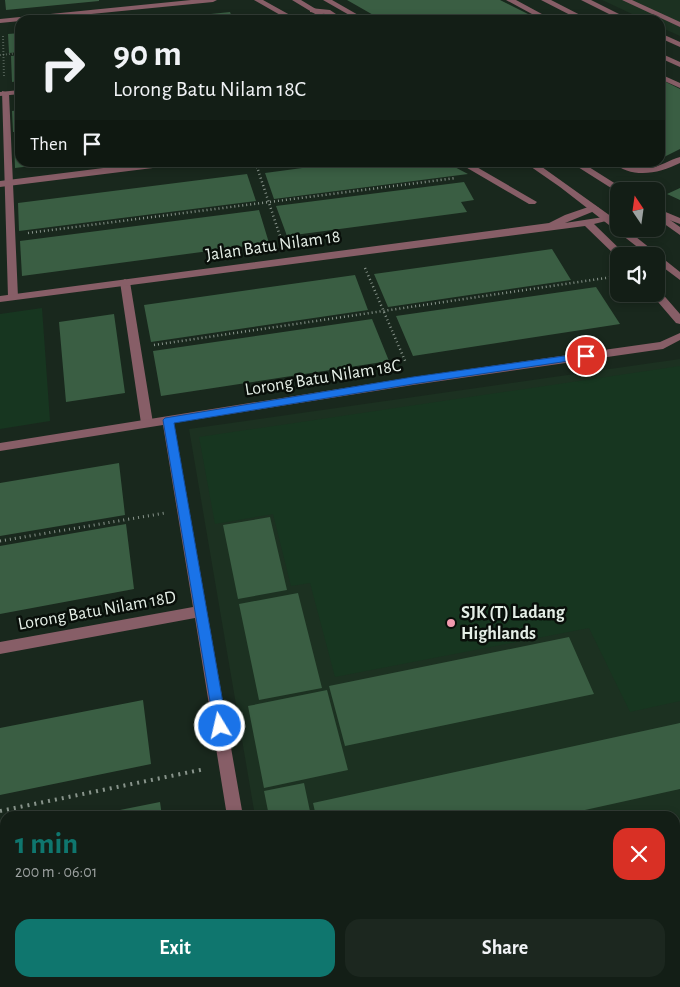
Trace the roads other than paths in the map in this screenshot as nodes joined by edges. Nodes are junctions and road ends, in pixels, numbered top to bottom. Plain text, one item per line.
1 (213, 0) edge
2 (258, 0) edge
3 (296, 0) edge
4 (327, 0) edge
5 (510, 0) edge
6 (545, 0) edge
7 (585, 0) edge
8 (626, 0) edge
9 (313, 10) junction
10 (62, 15) edge
11 (286, 15) edge
12 (322, 15) edge
13 (332, 15) edge
14 (354, 15) edge
15 (539, 15) edge
16 (576, 15) edge
17 (617, 15) edge
18 (658, 15) edge
19 (665, 18) edge
20 (15, 20) edge
21 (2, 21) edge
22 (680, 25) edge
23 (665, 38) edge
24 (680, 45) edge
25 (665, 58) edge
26 (680, 65) edge
27 (665, 78) edge
28 (665, 78) edge
29 (680, 82) edge
30 (680, 86) edge
31 (15, 93) edge
32 (2, 94) edge
33 (680, 160) edge
34 (137, 167) edge
35 (469, 167) edge
36 (535, 167) edge
37 (582, 167) edge
38 (625, 167) edge
39 (665, 167) edge
40 (665, 167) edge
41 (4, 184) edge
42 (610, 184) edge
43 (532, 202) dead end
44 (594, 208) junction
45 (665, 215) edge
46 (607, 218) junction
47 (610, 220) edge
48 (665, 220) edge
49 (680, 221) edge
50 (588, 223) junction
51 (551, 226) junction
52 (680, 232) edge
53 (632, 238) edge
54 (613, 247) edge
55 (644, 247) edge
56 (665, 264) edge
57 (680, 276) edge
58 (125, 282) junction
59 (13, 297) junction
60 (0, 299) edge
61 (664, 302) edge
62 (680, 320) edge
63 (680, 336) edge
64 (168, 420) junction
65 (147, 423) junction
66 (0, 446) edge
67 (201, 611) junction
68 (0, 648) edge
69 (234, 811) edge

1 - 10 street
2 - 11 street
3 - 9 street
4 - 14 street
5 - 15 street
6 - 16 street
7 - 17 street
8 - 18 street
9 - 12 street
9 - 13 street
19 - 22 street
20 - 21 street
23 - 24 street
25 - 26 street
27 - 29 street
28 - 30 street
31 - 32 street
32 - 41 street
33 - 40 street
34 - 41 street
35 - 43 street
36 - 44 street
37 - 42 street
38 - 39 street
41 - 59 street
44 - 46 street
44 - 51 street, Jalan Batu Nilam 18
45 - 49 street
46 - 47 street
46 - 50 street, Jalan Batu Nilam 18
48 - 52 street
50 - 51 street, Jalan Batu Nilam 18
50 - 54 street
51 - 58 street, Jalan Batu Nilam 18
53 - 55 street
56 - 57 street
58 - 59 street, Jalan Batu Nilam 18
58 - 65 street
59 - 60 street, Jalan Batu Nilam 18
61 - 62 street
63 - 64 street, Lorong Batu Nilam 18C
64 - 65 street, Lorong Batu Nilam 18C
64 - 67 street
65 - 66 street, Lorong Batu Nilam 18C
67 - 68 street, Lorong Batu Nilam 18D
67 - 69 street

